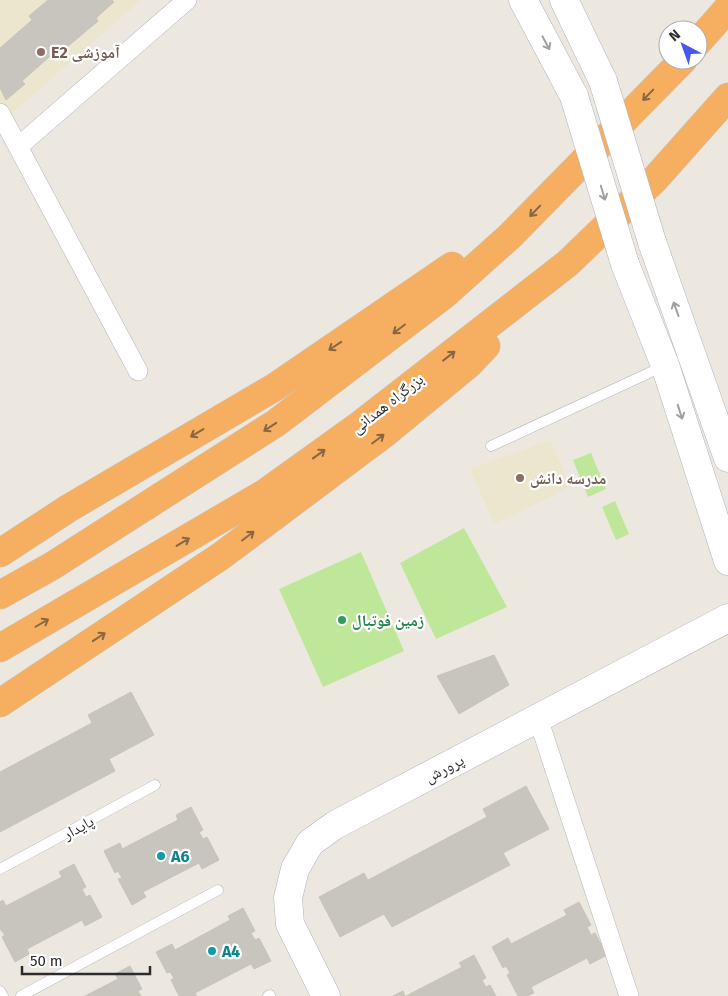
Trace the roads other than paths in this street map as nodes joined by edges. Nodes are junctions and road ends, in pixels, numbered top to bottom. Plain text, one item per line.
1 (187, 0) edge
2 (523, 0) edge
3 (564, 0) edge
4 (728, 8) edge
5 (708, 31) edge
6 (672, 70) edge
7 (728, 97) edge
8 (0, 113) edge
9 (18, 146) junction
10 (509, 237) junction
11 (568, 263) junction
12 (665, 365) junction
13 (138, 372) dead end
14 (491, 446) dead end
15 (728, 458) edge
16 (70, 508) junction
17 (0, 540) edge
18 (0, 553) edge
19 (728, 561) edge
20 (0, 595) edge
21 (728, 618) edge
22 (0, 648) edge
23 (0, 703) edge
24 (538, 718) junction
25 (155, 785) dead end
26 (0, 869) edge
27 (218, 890) dead end
28 (0, 991) edge
29 (623, 994) edge
30 (3, 996) edge
31 (20, 996) edge
32 (326, 996) edge

1 - 9 street
2 -> 12 street, bridge
15 -> 3 street, bridge
4 - 5 highway
6 -> 10 highway
7 - 11 highway, بزرگراه همدانی
8 - 9 street
9 - 13 street
10 -> 16 highway
10 -> 20 highway
22 -> 11 highway, بزرگراه همدانی
23 -> 11 highway
12 - 14 lane
12 -> 19 street
16 - 17 highway
16 - 18 highway
21 - 24 street, پرورش
24 - 29 street
24 - 32 street, پرورش
25 - 26 lane, پایدار
27 - 31 lane
28 - 30 lane

